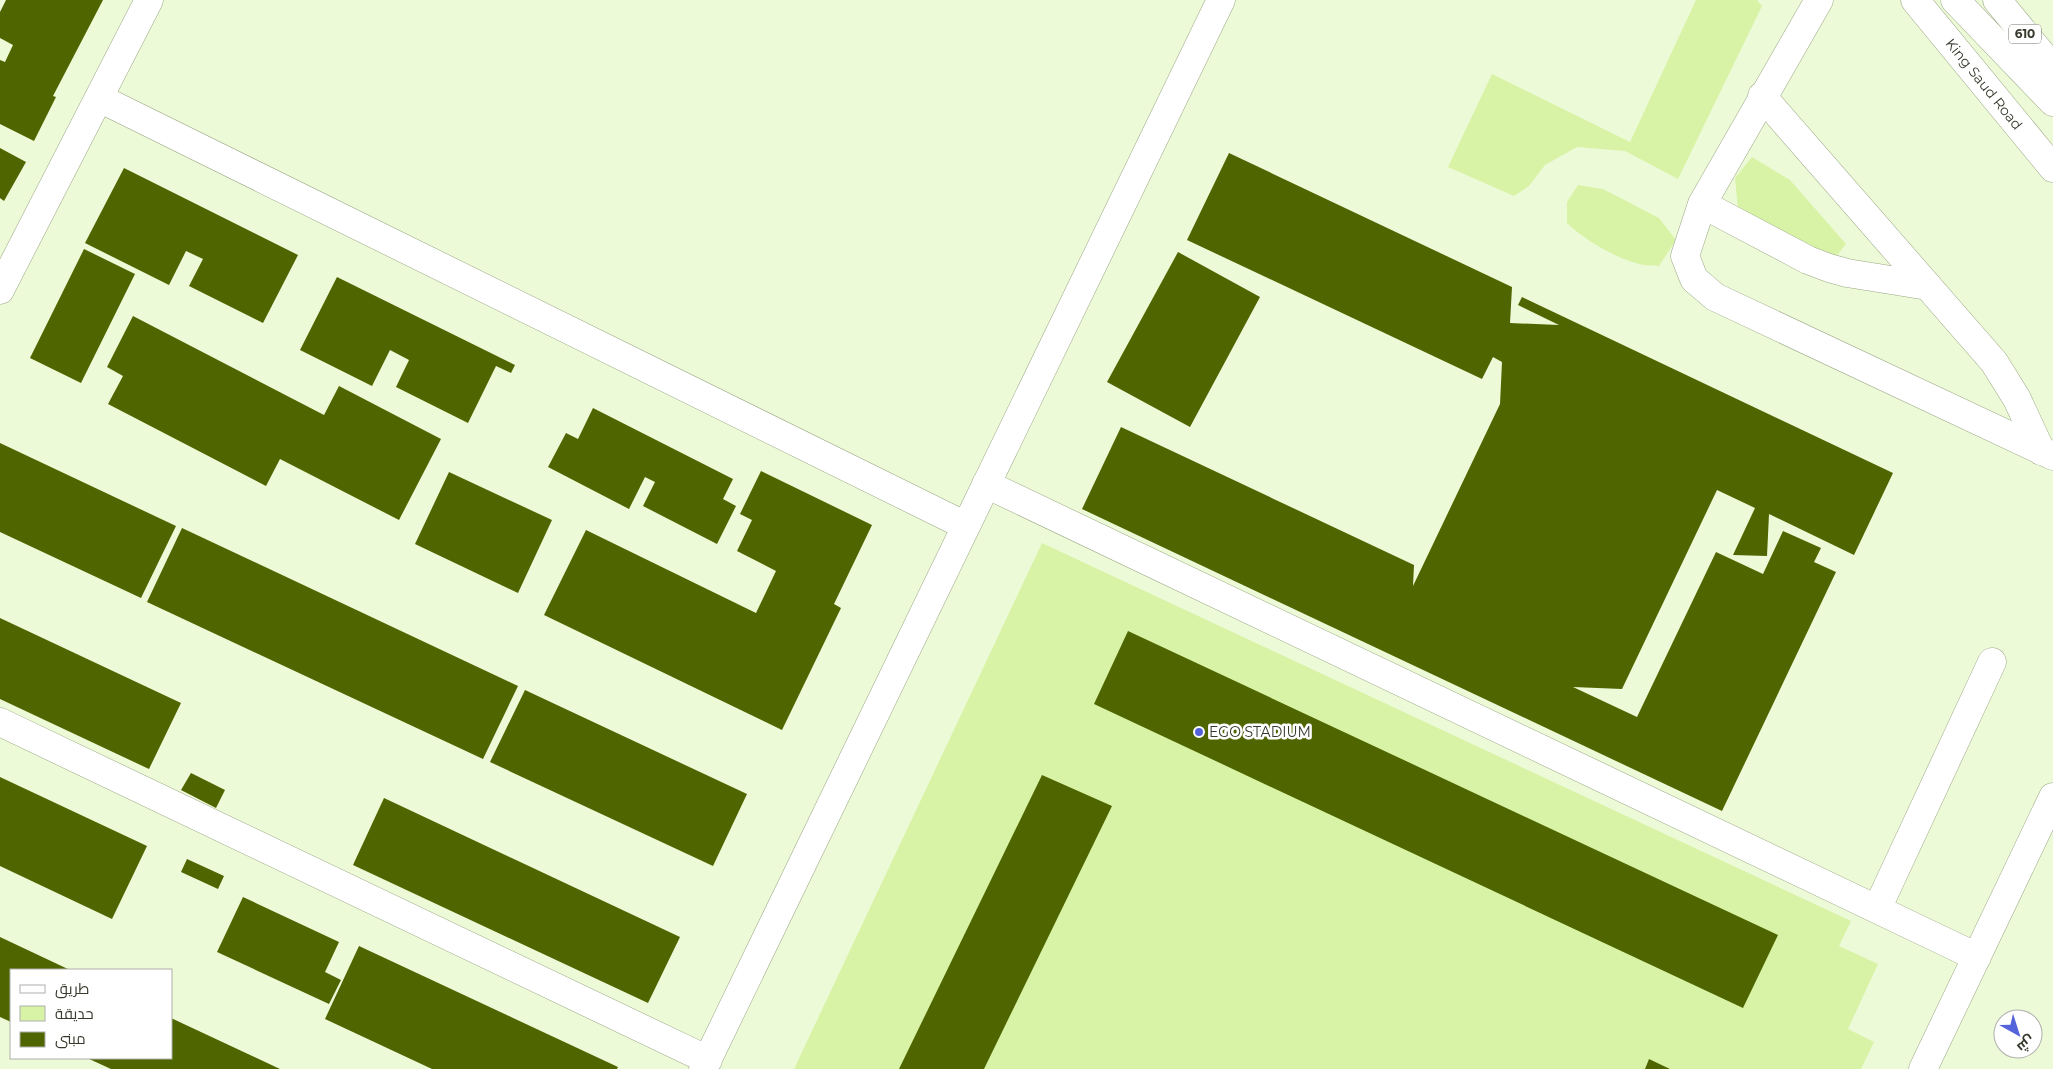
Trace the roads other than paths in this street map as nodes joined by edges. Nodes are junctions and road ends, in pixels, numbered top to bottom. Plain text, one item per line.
1 (149, 0) edge
2 (1221, 0) edge
3 (1819, 0) edge
4 (1915, 0) edge
5 (1955, 0) edge
6 (1997, 0) edge
7 (2053, 68) edge
8 (1762, 96) junction
9 (99, 98) junction
10 (2053, 102) edge
11 (2053, 168) edge
12 (1702, 204) junction
13 (1928, 286) junction
14 (0, 290) edge
15 (2047, 454) edge
16 (986, 484) junction
17 (966, 526) junction
18 (1992, 662) dead end
19 (0, 722) edge
20 (2053, 797) edge
21 (1877, 909) junction
22 (1977, 957) junction
23 (706, 1064) edge
24 (1923, 1069) edge

1 - 9 street
2 - 16 street
3 - 8 street
4 - 11 street, King Saud Road
5 - 10 street
6 - 7 street, 610
8 - 12 street
8 - 13 street
9 - 14 street
9 - 17 street
12 - 13 street
12 - 15 street
13 - 15 street
16 - 17 street
16 - 21 street
17 - 23 street
18 - 21 street
19 - 23 street
20 - 22 street
21 - 22 street
22 - 24 street

